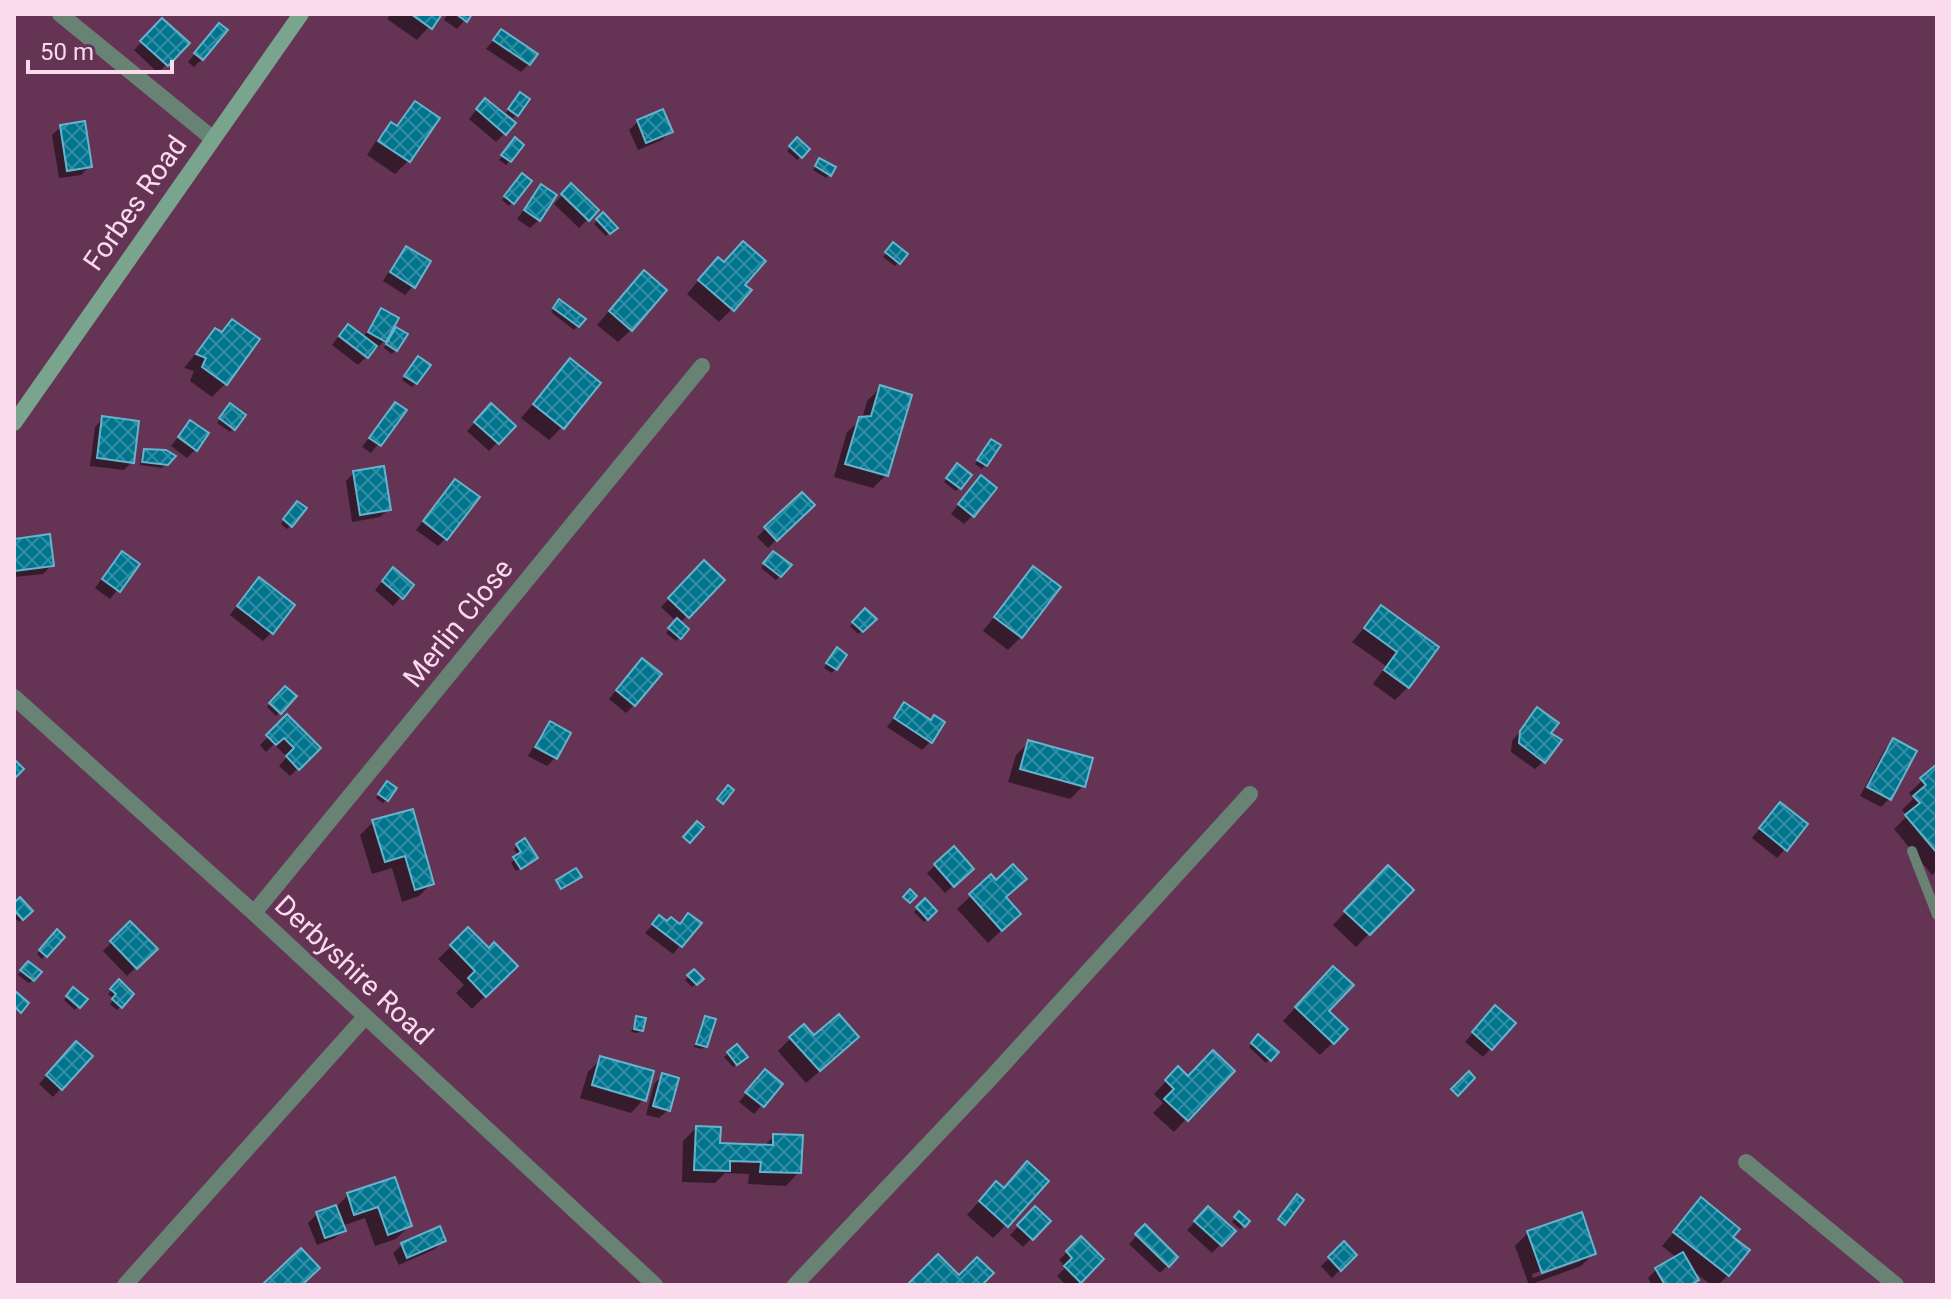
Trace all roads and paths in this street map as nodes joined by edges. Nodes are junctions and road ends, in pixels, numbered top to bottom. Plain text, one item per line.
1 (60, 14) edge
2 (301, 14) edge
3 (212, 138) junction
4 (702, 366) dead end
5 (14, 423) edge
6 (14, 697) edge
7 (1250, 794) dead end
8 (1912, 851) dead end
9 (254, 913) junction
10 (1937, 915) edge
11 (365, 1017) junction
12 (1746, 1162) dead end
13 (125, 1285) edge
14 (655, 1285) edge
15 (795, 1285) edge
16 (1896, 1285) edge

1 - 3 street
2 - 3 main road, Forbes Road
3 - 5 main road, Forbes Road
4 - 9 street, Merlin Close
6 - 9 street, Derbyshire Road
7 - 15 street
8 - 10 lane
9 - 11 street, Derbyshire Road
11 - 13 street
11 - 14 street, Derbyshire Road
12 - 16 street

